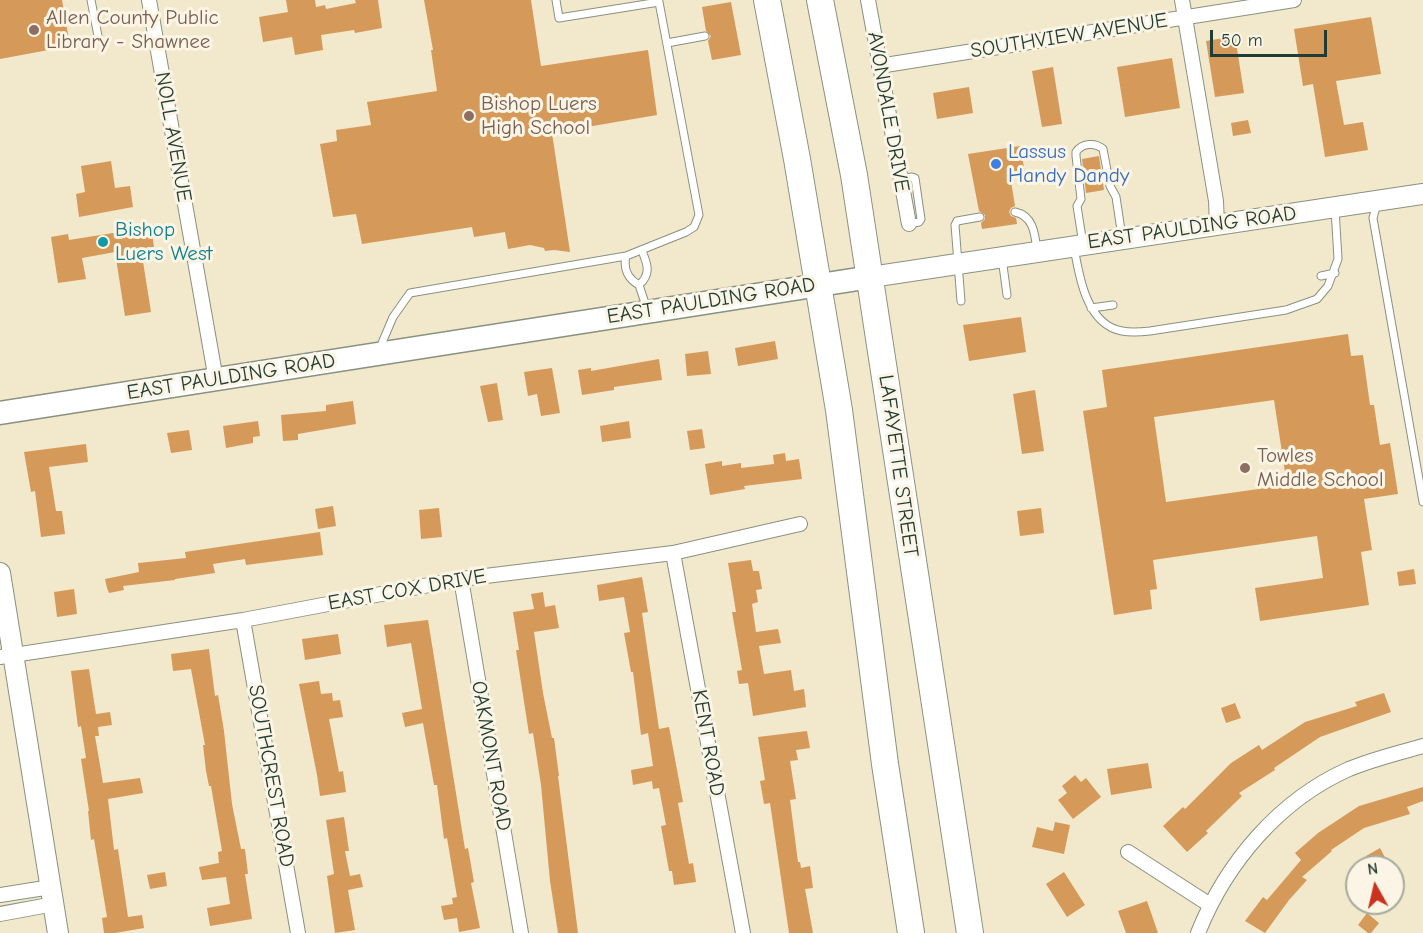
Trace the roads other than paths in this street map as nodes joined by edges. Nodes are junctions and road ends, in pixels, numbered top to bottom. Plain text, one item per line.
1 (91, 0) edge
2 (149, 0) edge
3 (556, 0) edge
4 (767, 0) edge
5 (820, 0) edge
6 (868, 0) edge
7 (1182, 0) edge
8 (1294, 0) edge
9 (659, 1) edge
10 (1186, 18) junction
11 (98, 36) dead end
12 (705, 36) dead end
13 (667, 43) junction
14 (879, 66) junction
15 (1423, 194) edge
16 (1378, 201) junction
17 (1334, 207) junction
18 (1016, 212) dead end
19 (980, 217) dead end
20 (909, 224) dead end
21 (1217, 225) junction
22 (1122, 238) junction
23 (1079, 244) junction
24 (642, 251) junction
25 (1037, 251) junction
26 (626, 256) junction
27 (1001, 256) junction
28 (958, 262) junction
29 (1335, 273) junction
30 (1321, 276) dead end
31 (870, 277) junction
32 (639, 285) junction
33 (817, 285) junction
34 (1006, 295) dead end
35 (962, 301) dead end
36 (1113, 305) dead end
37 (1091, 308) junction
38 (648, 311) junction
39 (377, 354) junction
40 (216, 380) junction
41 (0, 413) edge
42 (1423, 502) edge
43 (800, 524) dead end
44 (673, 553) junction
45 (0, 573) edge
46 (460, 579) junction
47 (243, 620) junction
48 (7, 656) edge
49 (1423, 746) edge
50 (1128, 852) dead end
51 (0, 895) edge
52 (52, 896) junction
53 (1210, 904) junction
54 (0, 914) edge
55 (58, 933) edge
56 (298, 933) edge
57 (521, 933) edge
58 (743, 933) edge
59 (911, 933) edge
60 (970, 933) edge
61 (1198, 933) edge

1 - 11 lane
2 - 40 street, NOLL AVENUE
3 - 9 lane
4 - 33 highway
5 - 31 highway, LAFAYETTE STREET
6 - 14 street, AVONDALE DRIVE
7 - 10 street
8 - 10 street, SOUTHVIEW AVENUE
9 - 13 lane
10 - 14 street, SOUTHVIEW AVENUE
10 - 21 street
12 - 13 lane
13 - 24 lane
14 - 20 street, AVONDALE DRIVE
15 - 16 main road, EAST PAULDING ROAD
16 - 17 main road, EAST PAULDING ROAD
16 - 42 lane
17 - 21 main road, EAST PAULDING ROAD
17 - 29 lane
18 - 25 lane
19 - 28 lane
21 - 22 main road, EAST PAULDING ROAD
22 - 23 main road, EAST PAULDING ROAD
22 - 23 lane
23 - 25 main road, EAST PAULDING ROAD
23 - 37 lane
24 - 26 lane
24 - 32 lane
25 - 27 main road, EAST PAULDING ROAD
26 - 32 lane
26 - 39 lane
27 - 28 main road, EAST PAULDING ROAD
27 - 34 lane
28 - 31 main road, EAST PAULDING ROAD
28 - 35 lane
29 - 30 lane
29 - 37 lane
31 - 33 main road, EAST PAULDING ROAD
31 - 60 highway, LAFAYETTE STREET
32 - 38 lane
33 - 38 main road, EAST PAULDING ROAD
33 - 59 highway
36 - 37 lane
38 - 39 main road, EAST PAULDING ROAD
39 - 40 main road, EAST PAULDING ROAD
40 - 41 main road, EAST PAULDING ROAD
43 - 44 street, EAST COX DRIVE
44 - 46 street, EAST COX DRIVE
44 - 58 street, KENT ROAD
45 - 48 main road
46 - 47 street, EAST COX DRIVE
46 - 57 street, OAKMONT ROAD
47 - 48 street, EAST COX DRIVE
47 - 56 street, SOUTHCREST ROAD
48 - 52 main road
49 - 53 street
50 - 53 street
51 - 52 street
52 - 54 street
52 - 55 main road
53 - 61 street

